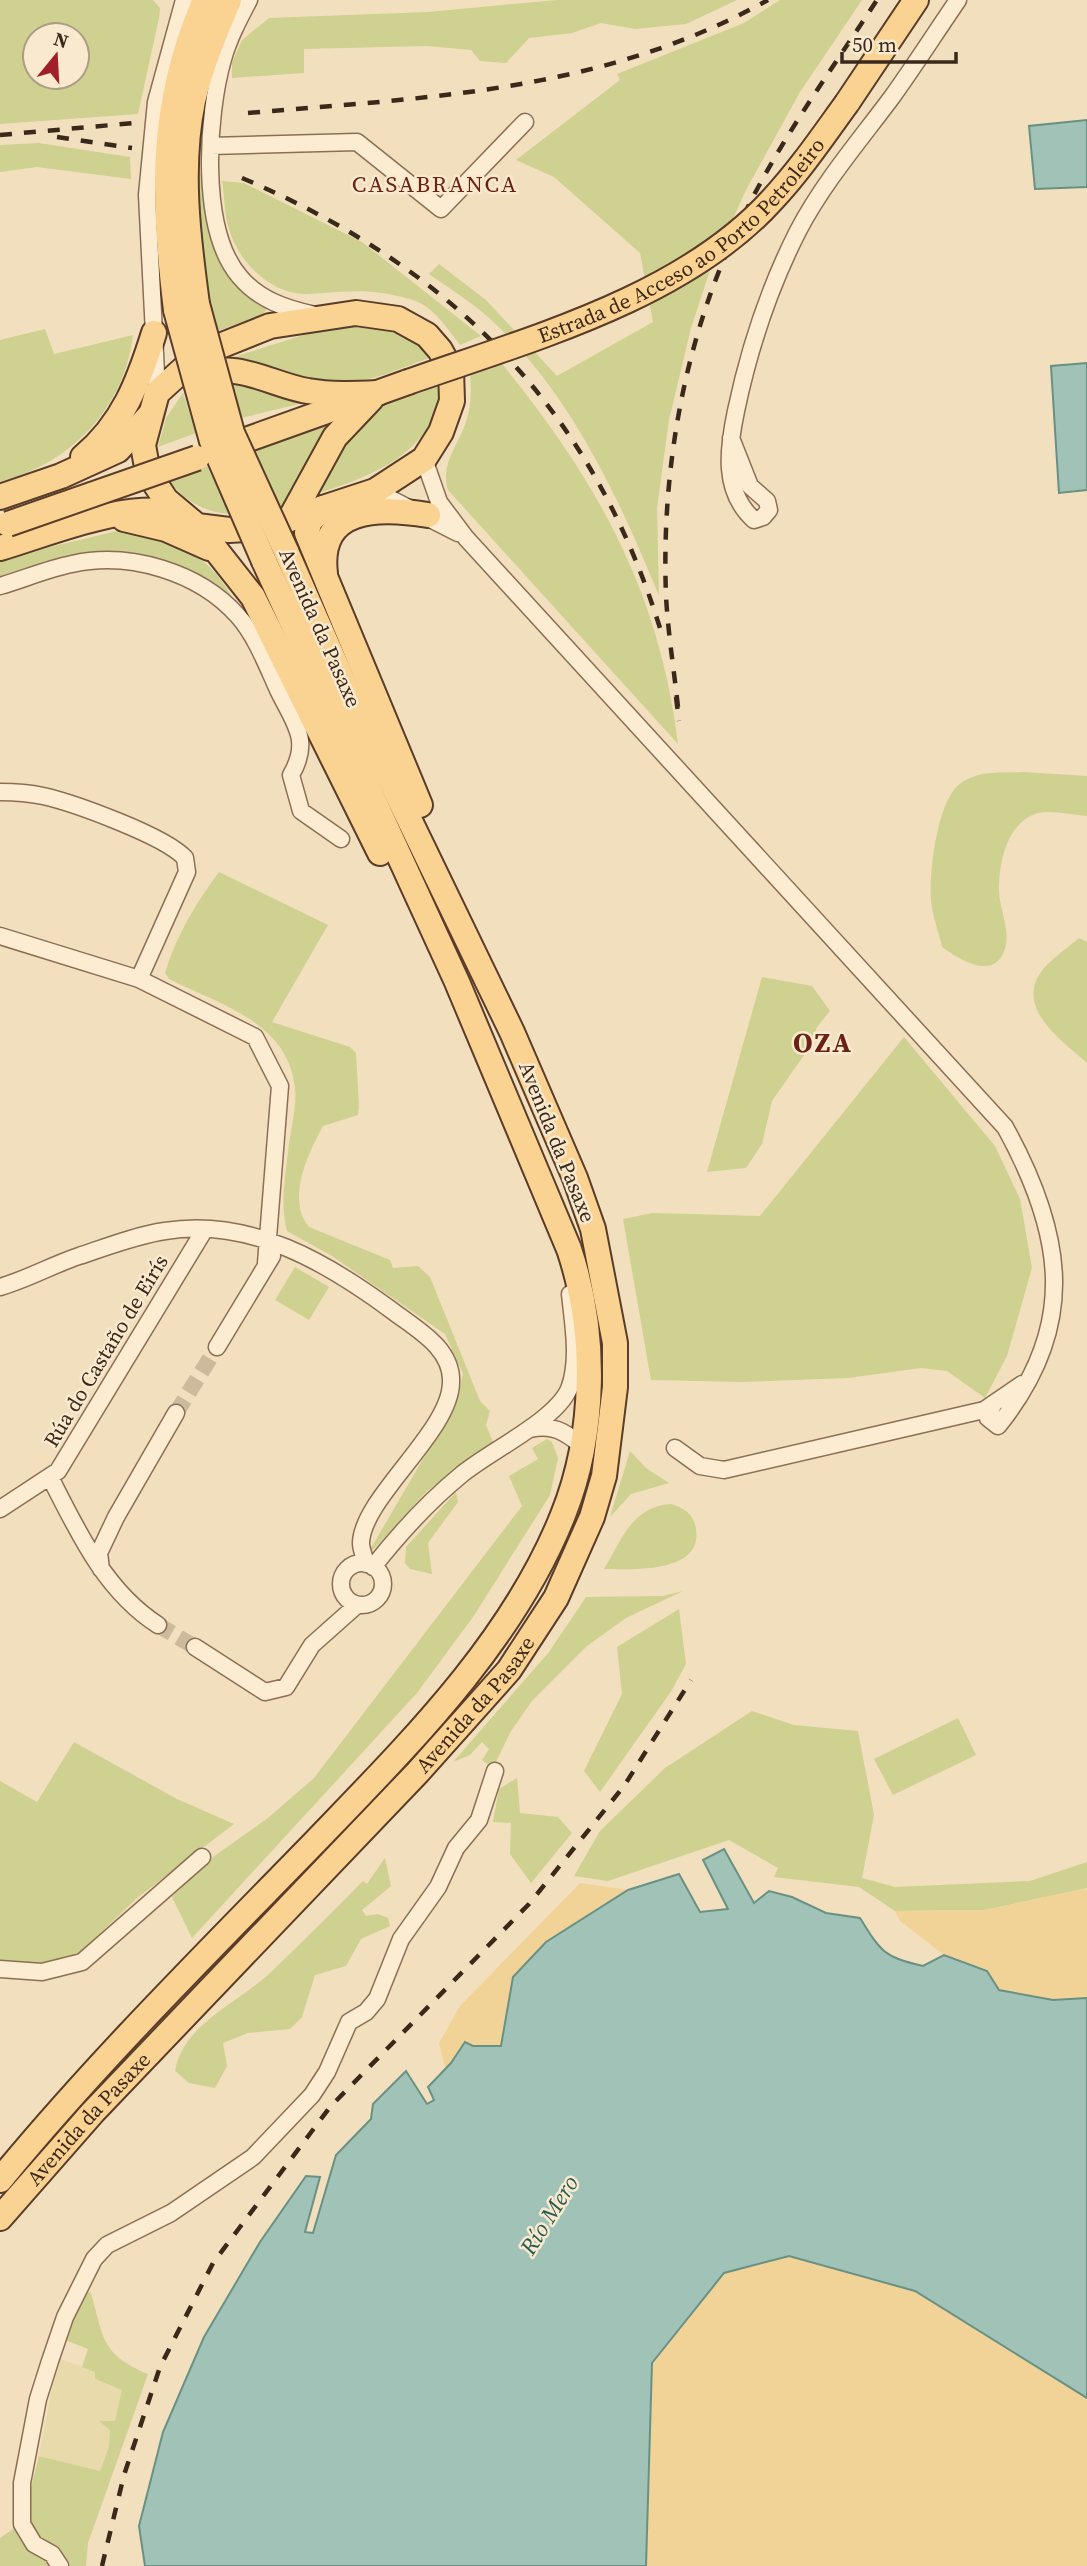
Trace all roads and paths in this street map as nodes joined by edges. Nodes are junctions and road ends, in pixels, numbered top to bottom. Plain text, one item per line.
1 (205, 0) edge
2 (229, 0) edge
3 (249, 0) edge
4 (916, 0) edge
5 (958, 0) edge
6 (178, 4) edge
7 (525, 122) dead end
8 (211, 146) junction
9 (187, 307) junction
10 (321, 316) junction
11 (154, 333) junction
12 (378, 393) junction
13 (154, 403) junction
14 (730, 438) dead end
15 (143, 445) junction
16 (424, 459) junction
17 (61, 476) junction
18 (375, 491) junction
19 (0, 497) edge
20 (323, 508) junction
21 (428, 515) junction
22 (106, 516) junction
23 (189, 519) junction
24 (290, 519) junction
25 (4, 525) edge
26 (466, 538) junction
27 (0, 548) edge
28 (222, 555) junction
29 (275, 556) junction
30 (326, 585) junction
31 (0, 586) edge
32 (0, 792) edge
33 (341, 839) dead end
34 (0, 936) edge
35 (139, 979) junction
36 (457, 982) junction
37 (512, 1032) junction
38 (205, 1229) junction
39 (277, 1242) junction
40 (569, 1249) junction
41 (0, 1287) edge
42 (217, 1347) tunnel mouth
43 (1034, 1373) junction
44 (993, 1405) junction
45 (176, 1413) tunnel mouth
46 (530, 1429) junction
47 (581, 1444) junction
48 (675, 1448) dead end
49 (50, 1477) junction
50 (0, 1508) edge
51 (369, 1566) junction
52 (101, 1569) junction
53 (357, 1605) junction
54 (158, 1625) tunnel mouth
55 (195, 1647) tunnel mouth
56 (495, 1770) dead end
57 (202, 1857) dead end
58 (0, 1969) edge
59 (37, 2135) junction
60 (0, 2163) edge
61 (0, 2180) edge
62 (0, 2218) edge
63 (60, 2566) edge

1 - 9 main road, Avenida da Pasaxe
2 - 9 main road, Avenida da Pasaxe
3 - 8 street
4 - 12 main road, Estrada de Acceso ao Porto Petroleiro, bridge
5 - 14 street
6 - 11 street
7 - 8 street
8 - 10 street
9 - 29 main road, Avenida da Pasaxe, bridge
10 - 13 main road
10 - 16 main road
11 - 13 street
11 - 17 main road
12 - 15 main road
12 - 24 main road
12 - 25 main road, Estrada de Acceso ao Porto Petroleiro, bridge
13 - 15 main road
13 - 17 main road
15 - 23 main road
16 - 18 main road
16 - 26 street
17 - 19 main road
18 - 20 main road
18 - 21 street
20 - 24 main road
20 - 30 main road
21 - 26 street
21 - 30 main road
22 - 23 main road
22 - 27 main road
22 - 28 main road
23 - 24 main road
23 - 28 main road
26 - 43 street
28 - 36 main road
29 - 36 main road, Avenida da Pasaxe
29 - 37 main road, Avenida da Pasaxe
30 - 37 main road
31 - 33 street
32 - 35 street
34 - 35 street
35 - 39 street
36 - 40 main road, Avenida da Pasaxe
37 - 62 main road, Avenida da Pasaxe
38 - 39 street
38 - 41 street
38 - 49 street, Rúa do Castaño de Eirís
39 - 42 street
39 - 51 street
40 - 46 street
40 - 47 main road, Avenida da Pasaxe
43 - 44 street
43 - 44 street
44 - 48 street
45 - 52 street
46 - 47 street
46 - 51 street
47 - 59 main road, Avenida da Pasaxe
49 - 50 street, Rúa do Castaño de Eirís
49 - 52 street
51 - 53 street
51 - 53 street
52 - 54 street
53 - 55 street
56 - 63 street
57 - 58 street
59 - 60 main road
59 - 61 main road, Avenida da Pasaxe

